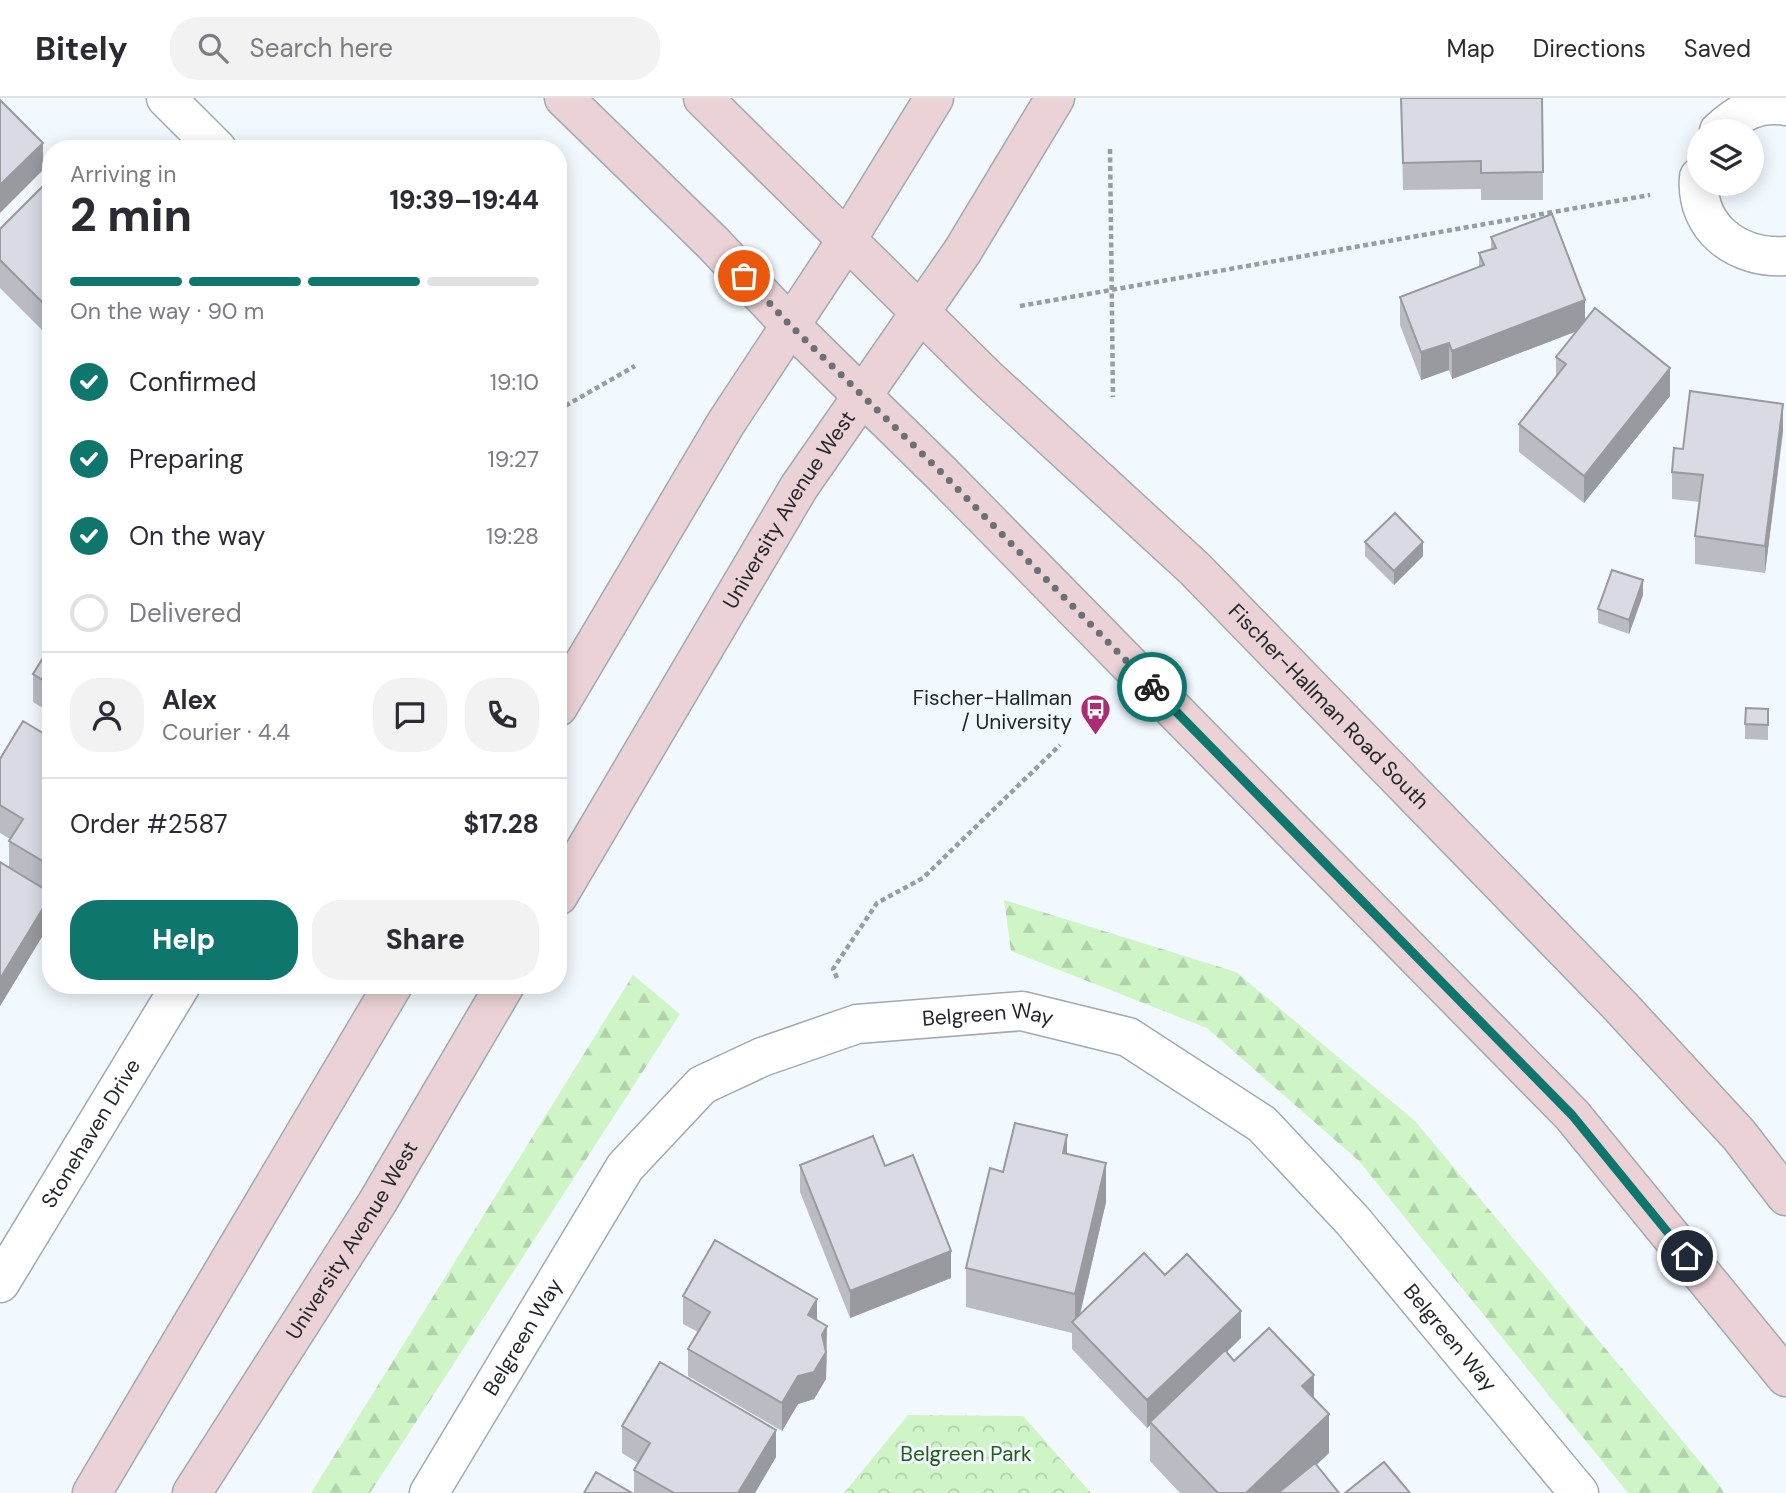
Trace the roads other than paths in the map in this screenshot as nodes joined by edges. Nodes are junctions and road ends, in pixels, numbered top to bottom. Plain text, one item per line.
1 (166, 98) edge
2 (564, 98) edge
3 (703, 98) edge
4 (934, 98) edge
5 (1055, 98) edge
6 (1786, 106) edge
7 (1732, 119) edge
8 (208, 140) edge
9 (1701, 196) edge
10 (846, 242) junction
11 (1786, 256) edge
12 (919, 313) junction
13 (790, 325) junction
14 (863, 396) junction
15 (567, 692) edge
16 (567, 881) edge
17 (176, 994) edge
18 (388, 994) edge
19 (500, 994) edge
20 (1786, 1196) edge
21 (0, 1283) edge
22 (1786, 1377) edge
23 (92, 1493) edge
24 (192, 1493) edge
25 (429, 1493) edge
26 (1579, 1493) edge

1 - 8 street
2 - 13 main road
3 - 10 main road, Fischer-Hallman Road South
4 - 10 main road
5 - 12 main road, University Avenue West
6 - 7 street
9 - 11 street
10 - 12 main road, Fischer-Hallman Road South
10 - 13 main road
12 - 14 main road, University Avenue West
12 - 20 main road, Fischer-Hallman Road South
13 - 14 main road
13 - 15 main road
14 - 16 main road, University Avenue West
14 - 22 main road
17 - 21 street, Stonehaven Drive
18 - 23 main road
19 - 24 main road, University Avenue West
25 - 26 street, Belgreen Way

